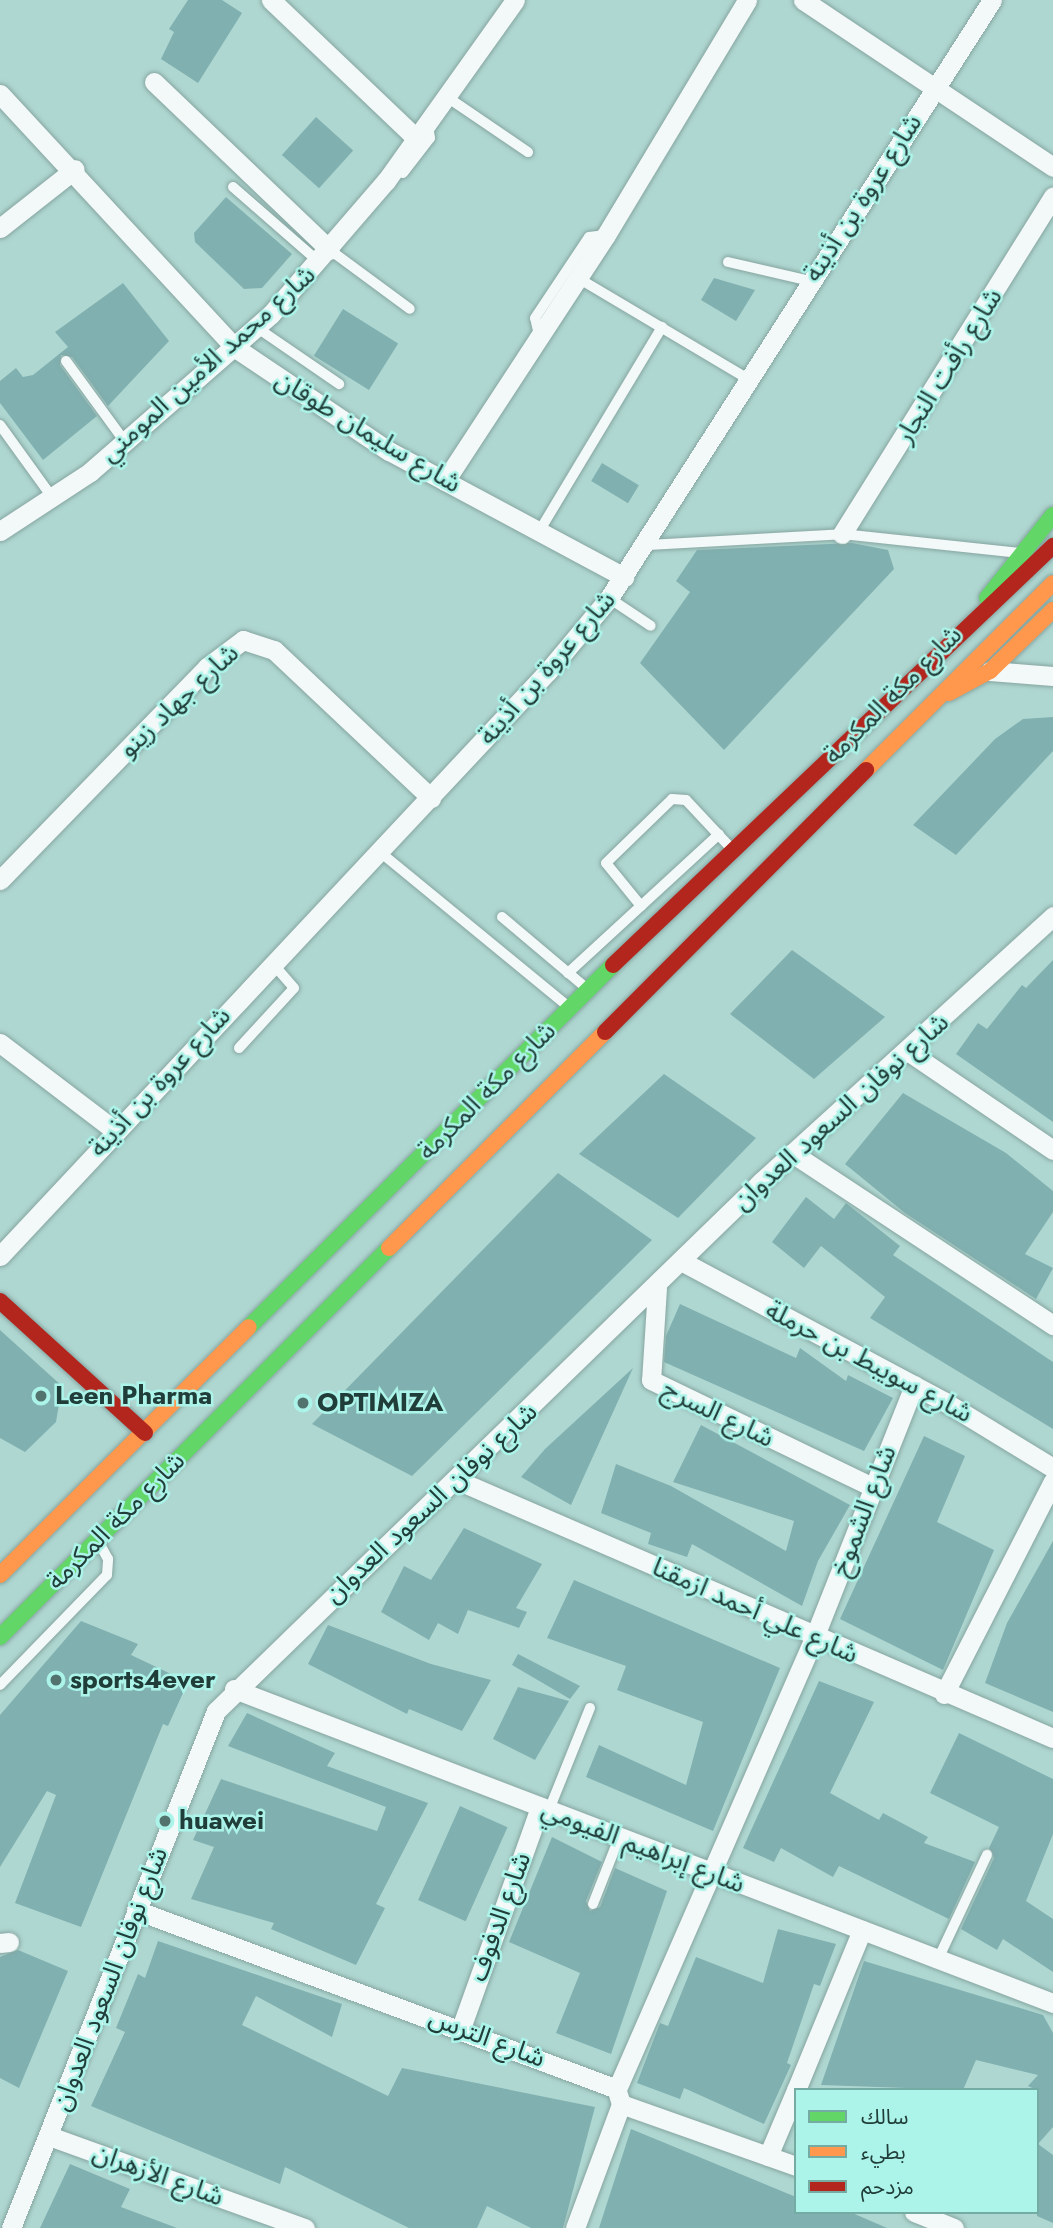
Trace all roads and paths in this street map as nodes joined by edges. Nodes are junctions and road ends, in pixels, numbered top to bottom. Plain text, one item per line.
1 (271, 0) edge
2 (515, 0) edge
3 (747, 0) edge
4 (803, 0) edge
5 (992, 0) edge
6 (154, 82) dead end
7 (936, 85) junction
8 (0, 94) edge
9 (447, 97) junction
10 (423, 132) junction
11 (528, 152) dead end
12 (1053, 167) edge
13 (75, 169) junction
14 (233, 187) dead end
15 (1053, 196) edge
16 (0, 228) edge
17 (606, 235) junction
18 (325, 257) junction
19 (728, 262) dead end
20 (578, 278) junction
21 (810, 281) junction
22 (410, 309) dead end
23 (256, 327) junction
24 (662, 327) junction
25 (539, 335) junction
26 (234, 347) junction
27 (66, 361) dead end
28 (750, 380) junction
29 (340, 384) dead end
30 (0, 425) edge
31 (125, 443) junction
32 (445, 481) junction
33 (52, 497) junction
34 (1053, 515) edge
35 (540, 530) junction
36 (0, 531) edge
37 (842, 534) junction
38 (648, 545) junction
39 (1053, 546) edge
40 (1019, 552) junction
41 (1041, 558) junction
42 (624, 577) junction
43 (1053, 583) edge
44 (609, 598) junction
45 (978, 611) junction
46 (1052, 613) edge
47 (651, 626) dead end
48 (990, 671) junction
49 (1053, 676) edge
50 (946, 694) junction
51 (431, 798) junction
52 (719, 834) junction
53 (380, 852) junction
54 (734, 852) junction
55 (0, 880) edge
56 (641, 906) junction
57 (1053, 916) edge
58 (502, 917) dead end
59 (273, 964) junction
60 (568, 973) junction
61 (588, 989) junction
62 (570, 1008) junction
63 (0, 1043) edge
64 (239, 1048) dead end
65 (909, 1052) junction
66 (114, 1130) junction
67 (1053, 1150) edge
68 (792, 1153) junction
69 (0, 1256) edge
70 (683, 1262) junction
71 (657, 1288) junction
72 (0, 1301) edge
73 (1053, 1325) edge
74 (914, 1385) junction
75 (145, 1433) junction
76 (1053, 1468) edge
77 (459, 1481) junction
78 (1053, 1481) edge
79 (872, 1487) junction
80 (97, 1541) junction
81 (0, 1575) edge
82 (0, 1637) edge
83 (814, 1638) junction
84 (0, 1685) edge
85 (234, 1689) junction
86 (944, 1694) junction
87 (590, 1708) dead end
88 (1053, 1738) edge
89 (544, 1809) junction
90 (620, 1838) junction
91 (988, 1855) dead end
92 (709, 1873) junction
93 (593, 1904) dead end
94 (136, 1910) junction
95 (862, 1930) junction
96 (939, 1956) junction
97 (1053, 2003) edge
98 (461, 2028) junction
99 (797, 2088) edge
100 (794, 2095) edge
101 (619, 2097) junction
102 (49, 2136) junction
103 (768, 2156) junction
104 (794, 2165) edge
105 (919, 2214) edge
106 (11, 2228) edge
107 (305, 2228) edge
108 (575, 2228) edge
109 (954, 2228) edge

1 - 10 street
2 - 9 street, شارع محمد الأمين المومني
3 - 17 street
4 - 7 street
5 - 7 street, شارع عروة بن أذينة
6 - 18 street
7 - 12 street
7 - 21 street, شارع عروة بن أذينة
8 - 13 street, شارع سليمان طوقان
9 - 10 street, شارع محمد الأمين المومني
9 - 11 lane
10 - 18 street, شارع محمد الأمين المومني
13 - 16 street
13 - 26 street, شارع سليمان طوقان
14 - 18 lane
15 - 37 street, شارع رأفت النجار
17 - 20 street
17 - 25 lane
18 - 22 lane
18 - 23 street, شارع محمد الأمين المومني
19 - 21 lane
20 - 24 lane
20 - 25 street
21 - 28 street, شارع عروة بن أذينة
23 - 26 street, شارع محمد الأمين المومني
23 - 29 lane
24 - 28 lane
24 - 35 lane
25 - 32 street
26 - 31 street, شارع محمد الأمين المومني
26 - 32 street, شارع سليمان طوقان
27 - 31 lane
28 - 38 street, شارع عروة بن أذينة
30 - 33 lane
31 - 33 street, شارع محمد الأمين المومني
32 - 35 street, شارع سليمان طوقان
33 - 36 street, شارع محمد الأمين المومني
34 - 40 main road, شارع مكة المكرمة
35 - 42 street, شارع سليمان طوقان
37 - 38 lane
37 - 40 lane
38 - 42 street, شارع عروة بن أذينة
39 - 41 main road, شارع مكة المكرمة
40 - 41 lane
40 - 45 main road, شارع مكة المكرمة
41 - 45 main road, شارع مكة المكرمة
42 - 44 street, شارع عروة بن أذينة
43 - 50 main road, شارع مكة المكرمة
44 - 47 lane
44 - 51 street, شارع عروة بن أذينة
45 - 54 main road, شارع مكة المكرمة
46 - 48 main road, شارع مكة المكرمة
48 - 49 street
48 - 50 main road, شارع مكة المكرمة
50 - 80 main road, شارع مكة المكرمة
51 - 53 street, شارع عروة بن أذينة
51 - 55 street, شارع جهاد زينو
52 - 54 lane
52 - 56 lane
52 - 56 lane
53 - 59 street, شارع عروة بن أذينة
53 - 62 lane
54 - 61 main road, شارع مكة المكرمة
56 - 60 lane
57 - 65 street, شارع نوفان السعود العدوان
58 - 60 lane
59 - 64 lane
59 - 66 street, شارع عروة بن أذينة
60 - 61 lane
61 - 62 main road, شارع مكة المكرمة
62 - 75 main road, شارع مكة المكرمة
63 - 66 street
65 - 67 street
65 - 68 street, شارع نوفان السعود العدوان
66 - 69 street, شارع عروة بن أذينة
68 - 70 street, شارع نوفان السعود العدوان
68 - 73 street
70 - 71 street, شارع نوفان السعود العدوان
70 - 74 street, شارع سويبط بن حرملة
71 - 77 street, شارع نوفان السعود العدوان
71 - 79 street, شارع السرج
72 - 75 main road
74 - 76 street, شارع سويبط بن حرملة
74 - 79 street, شارع الشموخ
75 - 81 main road, شارع مكة المكرمة
77 - 83 street, شارع علي أحمد ازمقنا
77 - 85 street, شارع نوفان السعود العدوان
78 - 86 street
79 - 83 street, شارع الشموخ
80 - 82 main road, شارع مكة المكرمة
80 - 84 lane
83 - 86 street, شارع علي أحمد ازمقنا
83 - 92 street, شارع الشموخ
85 - 89 street, شارع إبراهيم الفيومي
85 - 94 street, شارع نوفان السعود العدوان
86 - 88 street, شارع علي أحمد ازمقنا
87 - 89 lane
89 - 90 street, شارع إبراهيم الفيومي
89 - 98 street, شارع الدفوف
90 - 92 street, شارع إبراهيم الفيومي
90 - 93 lane
91 - 96 lane
92 - 95 street, شارع إبراهيم الفيومي
92 - 101 street
94 - 98 street, شارع الترس
94 - 102 street, شارع نوفان السعود العدوان
95 - 96 street, شارع إبراهيم الفيومي
95 - 99 street
96 - 97 street, شارع إبراهيم الفيومي
98 - 101 street, شارع الترس
100 - 103 street
101 - 103 street, شارع الترس
101 - 108 street
102 - 106 street, شارع نوفان السعود العدوان
102 - 107 street, شارع الأزهران
103 - 104 street, شارع الترس
105 - 109 street

